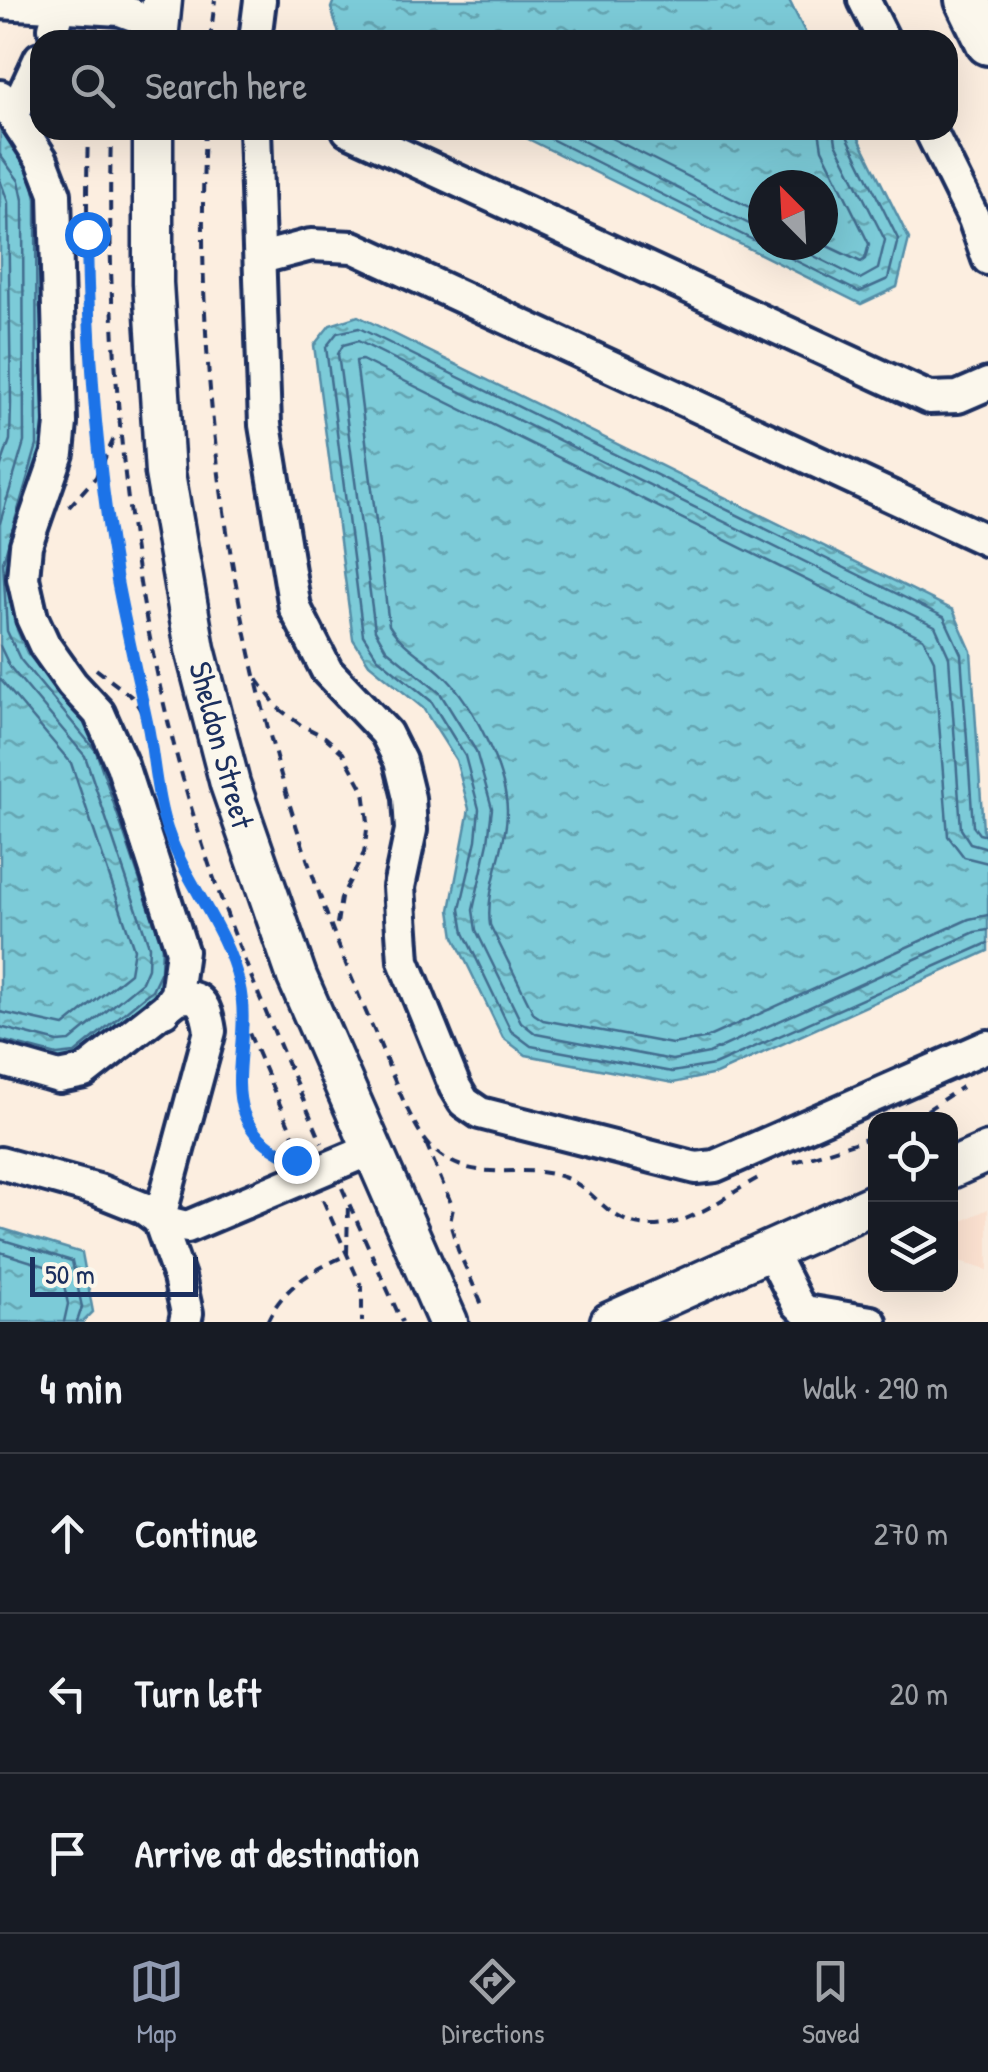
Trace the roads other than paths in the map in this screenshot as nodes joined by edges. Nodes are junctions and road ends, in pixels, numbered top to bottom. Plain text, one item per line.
1 (260, 0) edge
2 (864, 0) edge
3 (968, 0) edge
4 (0, 3) edge
5 (160, 22) edge
6 (55, 29) edge
7 (256, 30) edge
8 (879, 30) edge
9 (988, 43) edge
10 (30, 71) edge
11 (30, 74) edge
12 (0, 82) edge
13 (7, 106) edge
14 (153, 140) edge
15 (251, 140) edge
16 (370, 140) edge
17 (935, 140) edge
18 (260, 258) junction
19 (988, 260) edge
20 (988, 384) edge
21 (988, 541) edge
22 (182, 951) junction
23 (200, 1000) junction
24 (164, 1011) junction
25 (988, 1046) edge
26 (0, 1060) edge
27 (372, 1149) junction
28 (988, 1152) edge
29 (0, 1162) edge
30 (958, 1165) edge
31 (868, 1206) edge
32 (159, 1220) junction
33 (770, 1250) junction
34 (627, 1319) edge
35 (185, 1322) edge
36 (448, 1322) edge
37 (871, 1322) edge

1 - 7 lane
2 - 8 lane
3 - 9 highway
4 - 6 lane
5 - 6 lane
10 - 12 lane
11 - 13 lane
13 - 22 lane
14 - 27 main road, Sheldon Street
15 - 18 lane
16 - 20 lane
17 - 19 lane
18 - 21 lane
18 - 25 lane
22 - 23 lane
22 - 24 lane
23 - 24 lane
23 - 32 lane
24 - 26 lane
27 - 32 lane
27 - 36 main road, Sheldon Street
28 - 30 main road
29 - 32 lane
31 - 33 main road
32 - 35 lane
33 - 34 main road
33 - 37 lane

